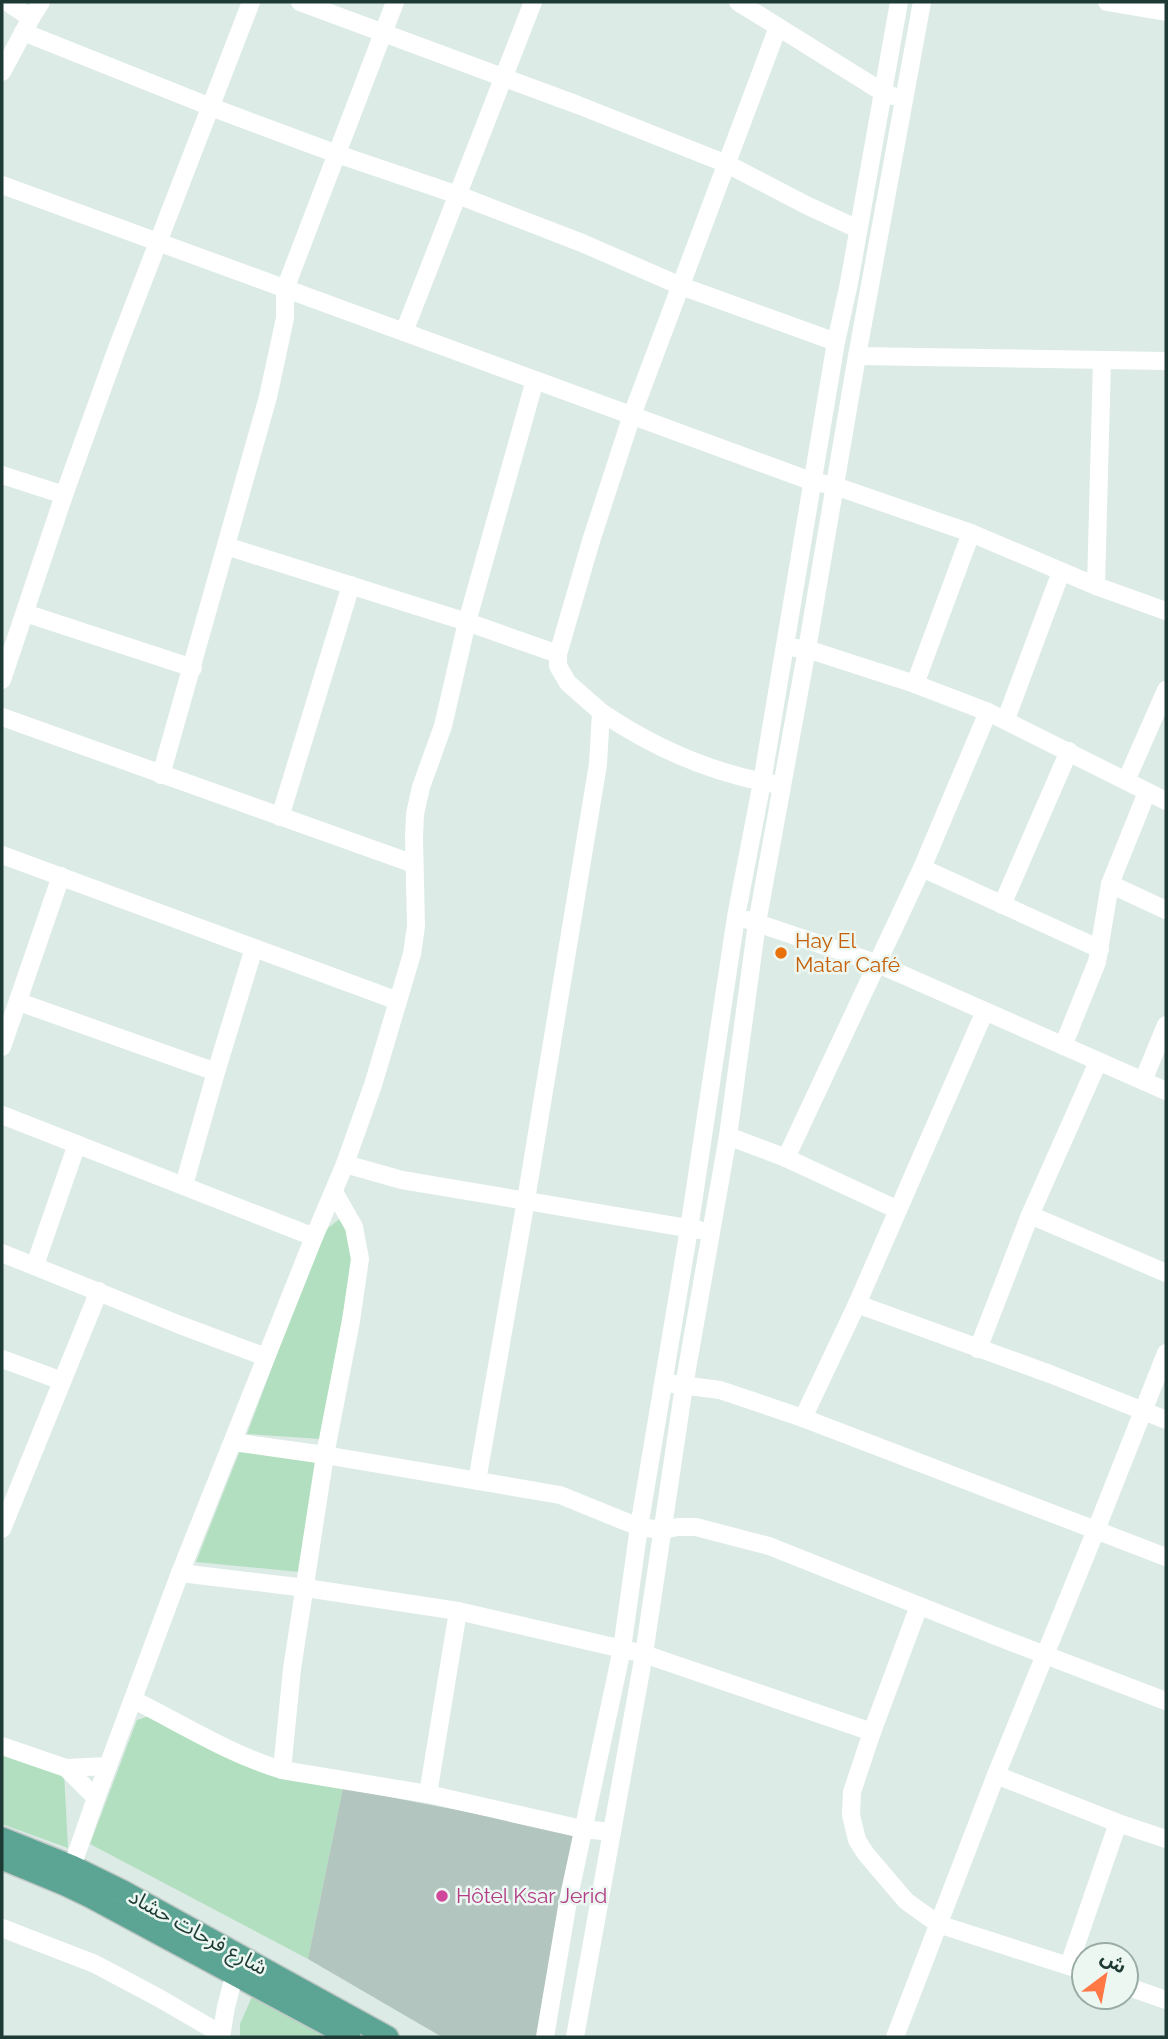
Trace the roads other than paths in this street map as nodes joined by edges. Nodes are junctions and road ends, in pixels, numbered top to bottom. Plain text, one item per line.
1 (7, 2) edge
2 (41, 2) edge
3 (251, 2) edge
4 (300, 2) edge
5 (395, 2) edge
6 (533, 2) edge
7 (738, 2) edge
8 (899, 2) edge
9 (922, 2) edge
10 (1107, 2) edge
11 (1166, 12) edge
12 (27, 25) junction
13 (778, 27) junction
14 (383, 33) junction
15 (2, 72) edge
16 (503, 79) junction
17 (884, 93) junction
18 (905, 99) junction
19 (211, 107) junction
20 (337, 153) junction
21 (727, 164) junction
22 (2, 185) edge
23 (458, 195) junction
24 (858, 229) junction
25 (159, 243) junction
26 (849, 283) junction
27 (870, 285) junction
28 (681, 286) junction
29 (285, 289) junction
30 (404, 332) junction
31 (836, 342) junction
32 (857, 356) junction
33 (1102, 361) junction
34 (1166, 361) edge
35 (535, 380) junction
36 (632, 415) junction
37 (2, 475) edge
38 (811, 481) junction
39 (835, 486) junction
40 (64, 495) junction
41 (971, 533) junction
42 (226, 546) junction
43 (1061, 572) junction
44 (351, 585) junction
45 (1096, 586) junction
46 (1166, 611) edge
47 (25, 613) junction
48 (467, 622) junction
49 (785, 647) junction
50 (807, 649) junction
51 (558, 654) junction
52 (193, 668) junction
53 (2, 680) edge
54 (915, 684) junction
55 (1166, 690) edge
56 (601, 712) junction
57 (988, 712) junction
58 (2, 717) edge
59 (1006, 719) junction
60 (1069, 751) junction
61 (161, 775) junction
62 (1126, 781) junction
63 (762, 782) junction
64 (781, 785) junction
65 (1147, 792) junction
66 (1166, 801) edge
67 (280, 817) junction
68 (2, 855) edge
69 (414, 864) junction
70 (922, 868) junction
71 (61, 876) junction
72 (1110, 884) junction
73 (1002, 905) junction
74 (1166, 910) edge
75 (736, 917) junction
76 (757, 923) junction
77 (254, 948) junction
78 (1100, 949) junction
79 (876, 964) junction
80 (398, 1001) junction
81 (19, 1002) junction
82 (985, 1011) junction
83 (1166, 1025) edge
84 (1063, 1046) junction
85 (2, 1047) edge
86 (1098, 1062) junction
87 (216, 1072) junction
88 (1143, 1081) junction
89 (1166, 1091) edge
90 (2, 1115) edge
91 (728, 1136) junction
92 (77, 1144) junction
93 (786, 1158) junction
94 (345, 1164) junction
95 (184, 1185) junction
96 (334, 1192) junction
97 (526, 1200) junction
98 (898, 1210) junction
99 (1030, 1216) junction
100 (689, 1229) junction
101 (712, 1233) junction
102 (314, 1237) junction
103 (2, 1253) edge
104 (35, 1265) junction
105 (1166, 1273) edge
106 (99, 1292) junction
107 (857, 1304) junction
108 (978, 1349) junction
109 (1166, 1353) edge
110 (266, 1357) junction
111 (2, 1359) edge
112 (62, 1381) junction
113 (663, 1382) junction
114 (684, 1386) junction
115 (1143, 1411) junction
116 (803, 1418) junction
117 (1166, 1420) edge
118 (233, 1443) junction
119 (325, 1455) junction
120 (477, 1481) junction
121 (639, 1527) junction
122 (2, 1529) edge
123 (662, 1530) junction
124 (1096, 1530) junction
125 (1166, 1557) edge
126 (180, 1573) junction
127 (306, 1588) junction
128 (919, 1606) junction
129 (458, 1611) junction
130 (622, 1649) junction
131 (644, 1654) junction
132 (1045, 1655) junction
133 (134, 1700) junction
134 (1166, 1701) edge
135 (872, 1732) junction
136 (2, 1746) edge
137 (108, 1766) junction
138 (66, 1768) junction
139 (282, 1770) junction
140 (996, 1775) junction
141 (428, 1794) junction
142 (96, 1798) junction
143 (1118, 1823) junction
144 (582, 1829) junction
145 (612, 1832) junction
146 (2, 1838) edge
147 (1166, 1839) edge
148 (2, 1860) edge
149 (69, 1876) junction
150 (568, 1900) junction
151 (599, 1905) junction
152 (938, 1924) junction
153 (2, 1928) edge
154 (1085, 1941) edge
155 (237, 1964) junction
156 (1070, 1966) edge
157 (1140, 1991) edge
158 (1166, 2000) edge
159 (333, 2017) junction
160 (375, 2034) edge
161 (221, 2036) edge
162 (551, 2036) edge
163 (350, 2037) edge
164 (575, 2037) edge
165 (897, 2037) edge

1 - 12 street
2 - 12 street
3 - 19 street
4 - 14 street
5 - 14 street
6 - 16 street
7 - 13 street
8 - 17 street
9 - 18 street
10 - 11 street
12 - 15 street
12 - 19 street
13 - 17 street
13 - 21 street
14 - 16 street
14 - 20 street
16 - 21 street
16 - 23 street
17 - 18 street
17 - 24 street
18 - 27 street
19 - 20 street
19 - 25 street
20 - 23 street
20 - 29 street
21 - 24 street
21 - 28 street
22 - 25 street
23 - 28 street
23 - 30 street
24 - 26 street
25 - 29 street
25 - 40 street
26 - 27 street
26 - 31 street
27 - 32 street
28 - 31 street
28 - 36 street
29 - 30 street
29 - 42 street
30 - 35 street
31 - 38 street
32 - 33 street
32 - 39 street
33 - 34 street
33 - 45 street
35 - 36 street
35 - 48 street
36 - 38 street
36 - 51 street
37 - 40 street
38 - 39 street
38 - 49 street
39 - 41 street
39 - 50 street
40 - 47 street
41 - 43 street
41 - 54 street
42 - 44 street
42 - 52 street
43 - 45 street
43 - 59 street
44 - 48 street
44 - 67 street
45 - 46 street
47 - 52 street
47 - 53 street
48 - 51 street
48 - 69 street
49 - 50 street
49 - 63 street
50 - 54 street
50 - 64 street
51 - 56 street
52 - 61 street
54 - 57 street
55 - 62 street
56 - 63 street
56 - 97 street
57 - 59 street
57 - 70 street
58 - 61 street
59 - 60 street
60 - 62 street
60 - 73 street
61 - 67 street
62 - 65 street
63 - 64 street
63 - 75 street
64 - 76 street
65 - 66 street
65 - 72 street
67 - 69 street
68 - 71 street
69 - 80 street
70 - 73 street
70 - 79 street
71 - 77 street
71 - 81 street
72 - 74 street
72 - 78 street
73 - 78 street
75 - 76 street
75 - 100 street
76 - 79 street
76 - 91 street
77 - 80 street
77 - 87 street
78 - 84 street
79 - 82 street
79 - 93 street
80 - 94 street
81 - 85 street
81 - 87 street
82 - 84 street
82 - 98 street
83 - 88 street
84 - 86 street
86 - 88 street
86 - 99 street
87 - 95 street
88 - 89 street
90 - 92 street
91 - 93 street
91 - 101 street
92 - 95 street
92 - 104 street
93 - 98 street
94 - 96 street
94 - 97 street
95 - 102 street
96 - 102 street
96 - 119 street
97 - 100 street
97 - 120 street
98 - 107 street
99 - 105 street
99 - 108 street
100 - 101 street
100 - 113 street
101 - 114 street
102 - 110 street
103 - 104 street
104 - 106 street
106 - 110 street
106 - 112 street
107 - 108 street
107 - 116 street
108 - 115 street
109 - 115 street
110 - 118 street
111 - 112 street
112 - 122 street
113 - 114 street
113 - 121 street
114 - 116 street
114 - 123 street
115 - 117 street
115 - 124 street
116 - 124 street
118 - 119 street
118 - 126 street
119 - 120 street
119 - 127 street
120 - 121 street
121 - 123 street
121 - 130 street
123 - 128 street
123 - 131 street
124 - 125 street
124 - 132 street
126 - 127 street
126 - 133 street
127 - 129 street
127 - 139 street
128 - 132 street
128 - 135 street
129 - 130 street
129 - 141 street
130 - 131 street
130 - 144 street
131 - 135 street
131 - 145 street
132 - 134 street
132 - 140 street
133 - 137 street
133 - 139 street
135 - 152 street
136 - 138 street
137 - 138 street
137 - 142 street
138 - 142 street
139 - 141 street
140 - 143 street
140 - 152 street
141 - 144 street
142 - 149 street
143 - 147 street
143 - 154 street
144 - 145 street
144 - 150 street
145 - 151 street
146 - 149 main road, شارع فرحات حشاد
148 - 149 main road, شارع فرحات حشاد
149 - 155 main road, شارع فرحات حشاد
150 - 151 street
150 - 162 street
151 - 164 street
152 - 156 street
152 - 165 street
153 - 161 street
155 - 159 main road, شارع فرحات حشاد
155 - 161 street
157 - 158 street
159 - 160 main road, شارع فرحات حشاد
159 - 163 main road, شارع فرحات حشاد

